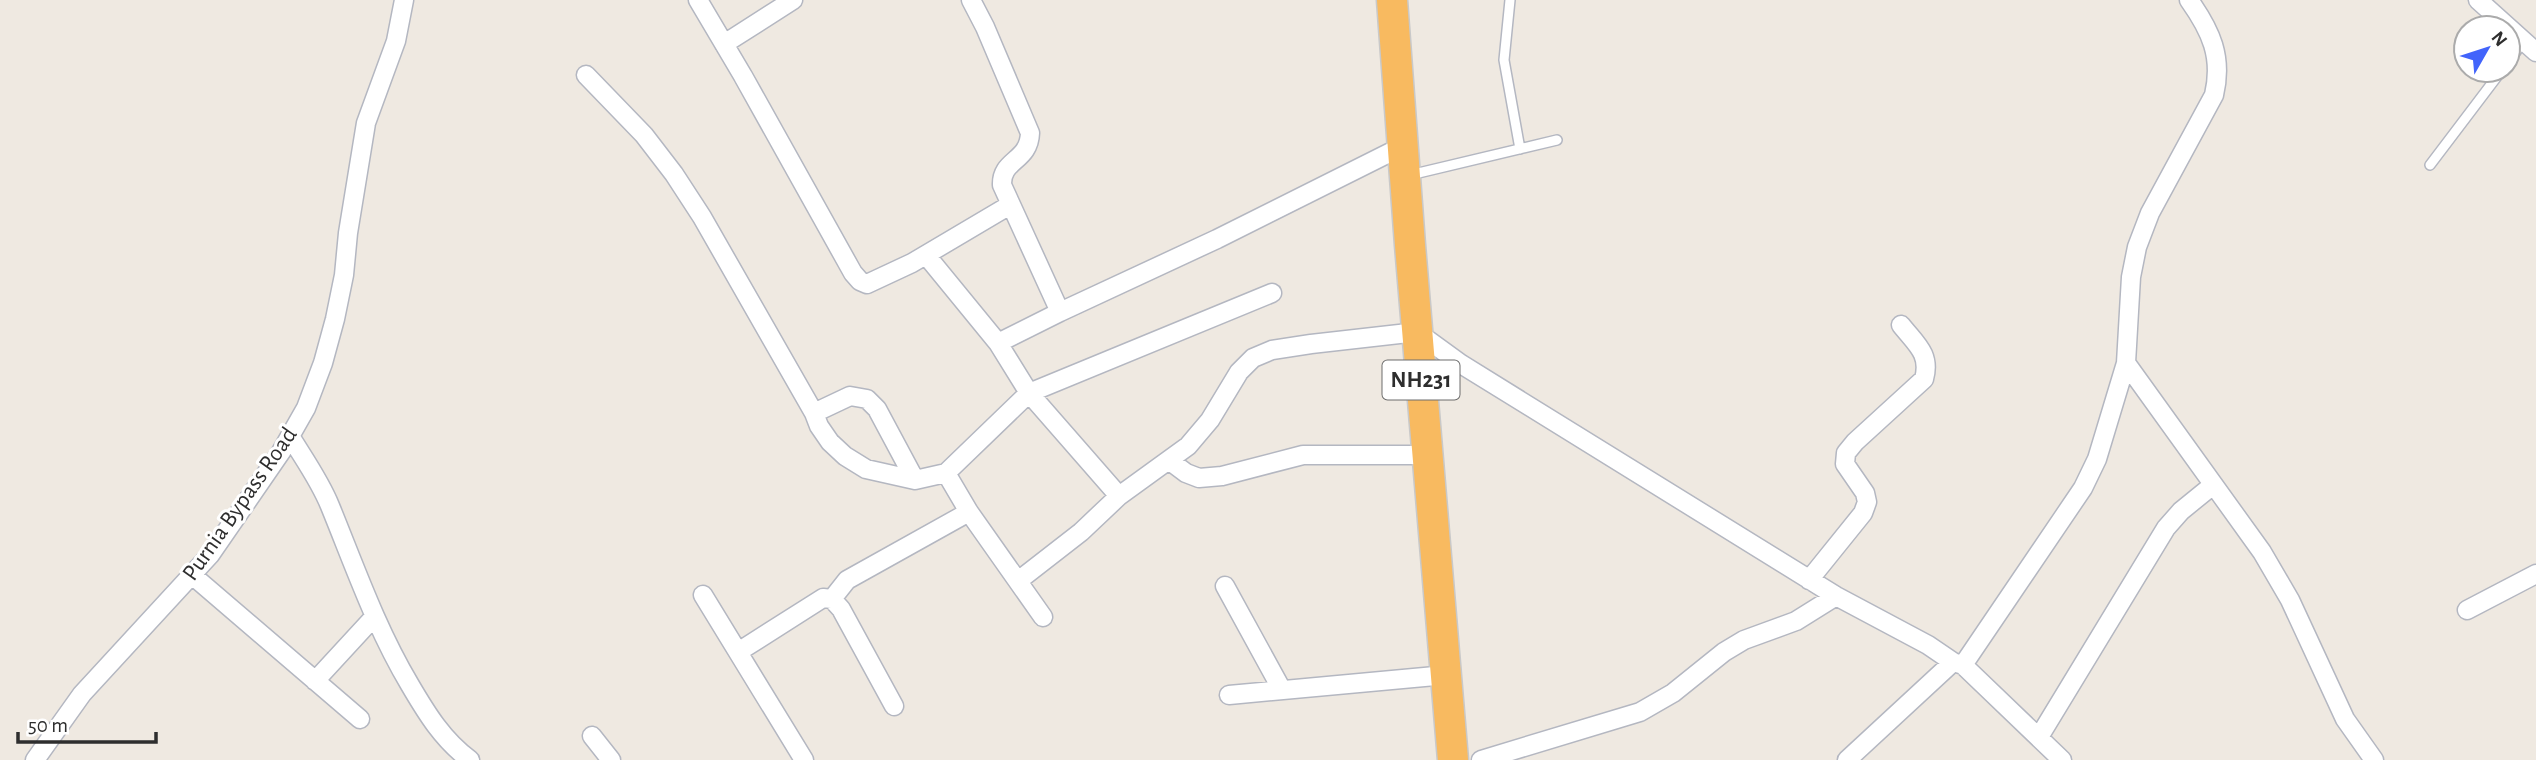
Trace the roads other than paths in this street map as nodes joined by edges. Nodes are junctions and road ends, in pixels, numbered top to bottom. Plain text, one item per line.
1 (404, 0) edge
2 (698, 0) edge
3 (793, 0) edge
4 (971, 0) edge
5 (1392, 0) edge
6 (1510, 0) edge
7 (2189, 0) edge
8 (2478, 0) edge
9 (724, 44) junction
10 (2530, 47) edge
11 (586, 75) dead end
12 (2491, 84) edge
13 (1558, 140) dead end
14 (1403, 145) junction
15 (1520, 149) junction
16 (2430, 164) dead end
17 (1405, 176) junction
18 (1010, 205) junction
19 (926, 254) junction
20 (1272, 293) dead end
21 (1060, 312) junction
22 (1901, 325) dead end
23 (1417, 332) junction
24 (998, 343) junction
25 (2126, 363) junction
26 (1029, 393) junction
27 (814, 413) junction
28 (290, 436) junction
29 (1427, 455) junction
30 (1170, 461) junction
31 (946, 473) junction
32 (915, 480) junction
33 (2213, 485) junction
34 (1119, 496) junction
35 (969, 512) junction
36 (2536, 574) edge
37 (192, 575) junction
38 (1809, 580) junction
39 (1018, 581) junction
40 (1225, 586) dead end
41 (703, 595) dead end
42 (1836, 596) junction
43 (832, 598) junction
44 (2467, 610) dead end
45 (374, 617) junction
46 (1043, 617) dead end
47 (738, 652) junction
48 (1958, 663) junction
49 (1446, 675) junction
50 (315, 681) junction
51 (1282, 690) junction
52 (1229, 695) dead end
53 (894, 706) dead end
54 (360, 719) dead end
55 (592, 736) dead end
56 (2039, 737) junction
57 (34, 760) edge
58 (470, 760) edge
59 (611, 760) edge
60 (804, 760) edge
61 (1453, 760) edge
62 (1481, 760) edge
63 (1847, 760) edge
64 (2062, 760) edge
65 (2374, 760) edge

1 - 28 street, Purnia Bypass Road
2 - 9 street
3 - 9 street
4 - 18 street
5 - 14 highway, NH231
6 - 15 lane
7 - 25 street
8 - 10 street
9 - 19 street
11 - 27 street
12 - 16 lane
13 - 15 lane
14 - 17 highway, NH231
14 - 21 street
15 - 17 lane
17 - 23 highway, NH231
18 - 19 street
18 - 21 street
19 - 24 street
20 - 26 street
21 - 24 street
22 - 38 street
23 - 29 highway, NH231
23 - 30 street
23 - 38 street
24 - 26 street
25 - 33 street
25 - 48 street
26 - 31 street
26 - 34 street
27 - 32 street
27 - 32 street
28 - 37 street, Purnia Bypass Road
28 - 45 street
29 - 30 street
29 - 49 highway, NH231
30 - 34 street
31 - 32 street
31 - 35 street
33 - 56 street
33 - 65 street
34 - 39 street
35 - 39 street
35 - 43 street
36 - 44 street
37 - 50 street
37 - 57 street, Purnia Bypass Road
38 - 42 street
39 - 46 street
40 - 51 street
41 - 47 street
42 - 48 street
42 - 62 street
43 - 47 street
43 - 53 street
45 - 50 street
45 - 58 street
47 - 60 street
48 - 56 street
48 - 63 street
49 - 51 street
49 - 61 highway, NH231
50 - 54 street
51 - 52 street
55 - 59 street
56 - 64 street

